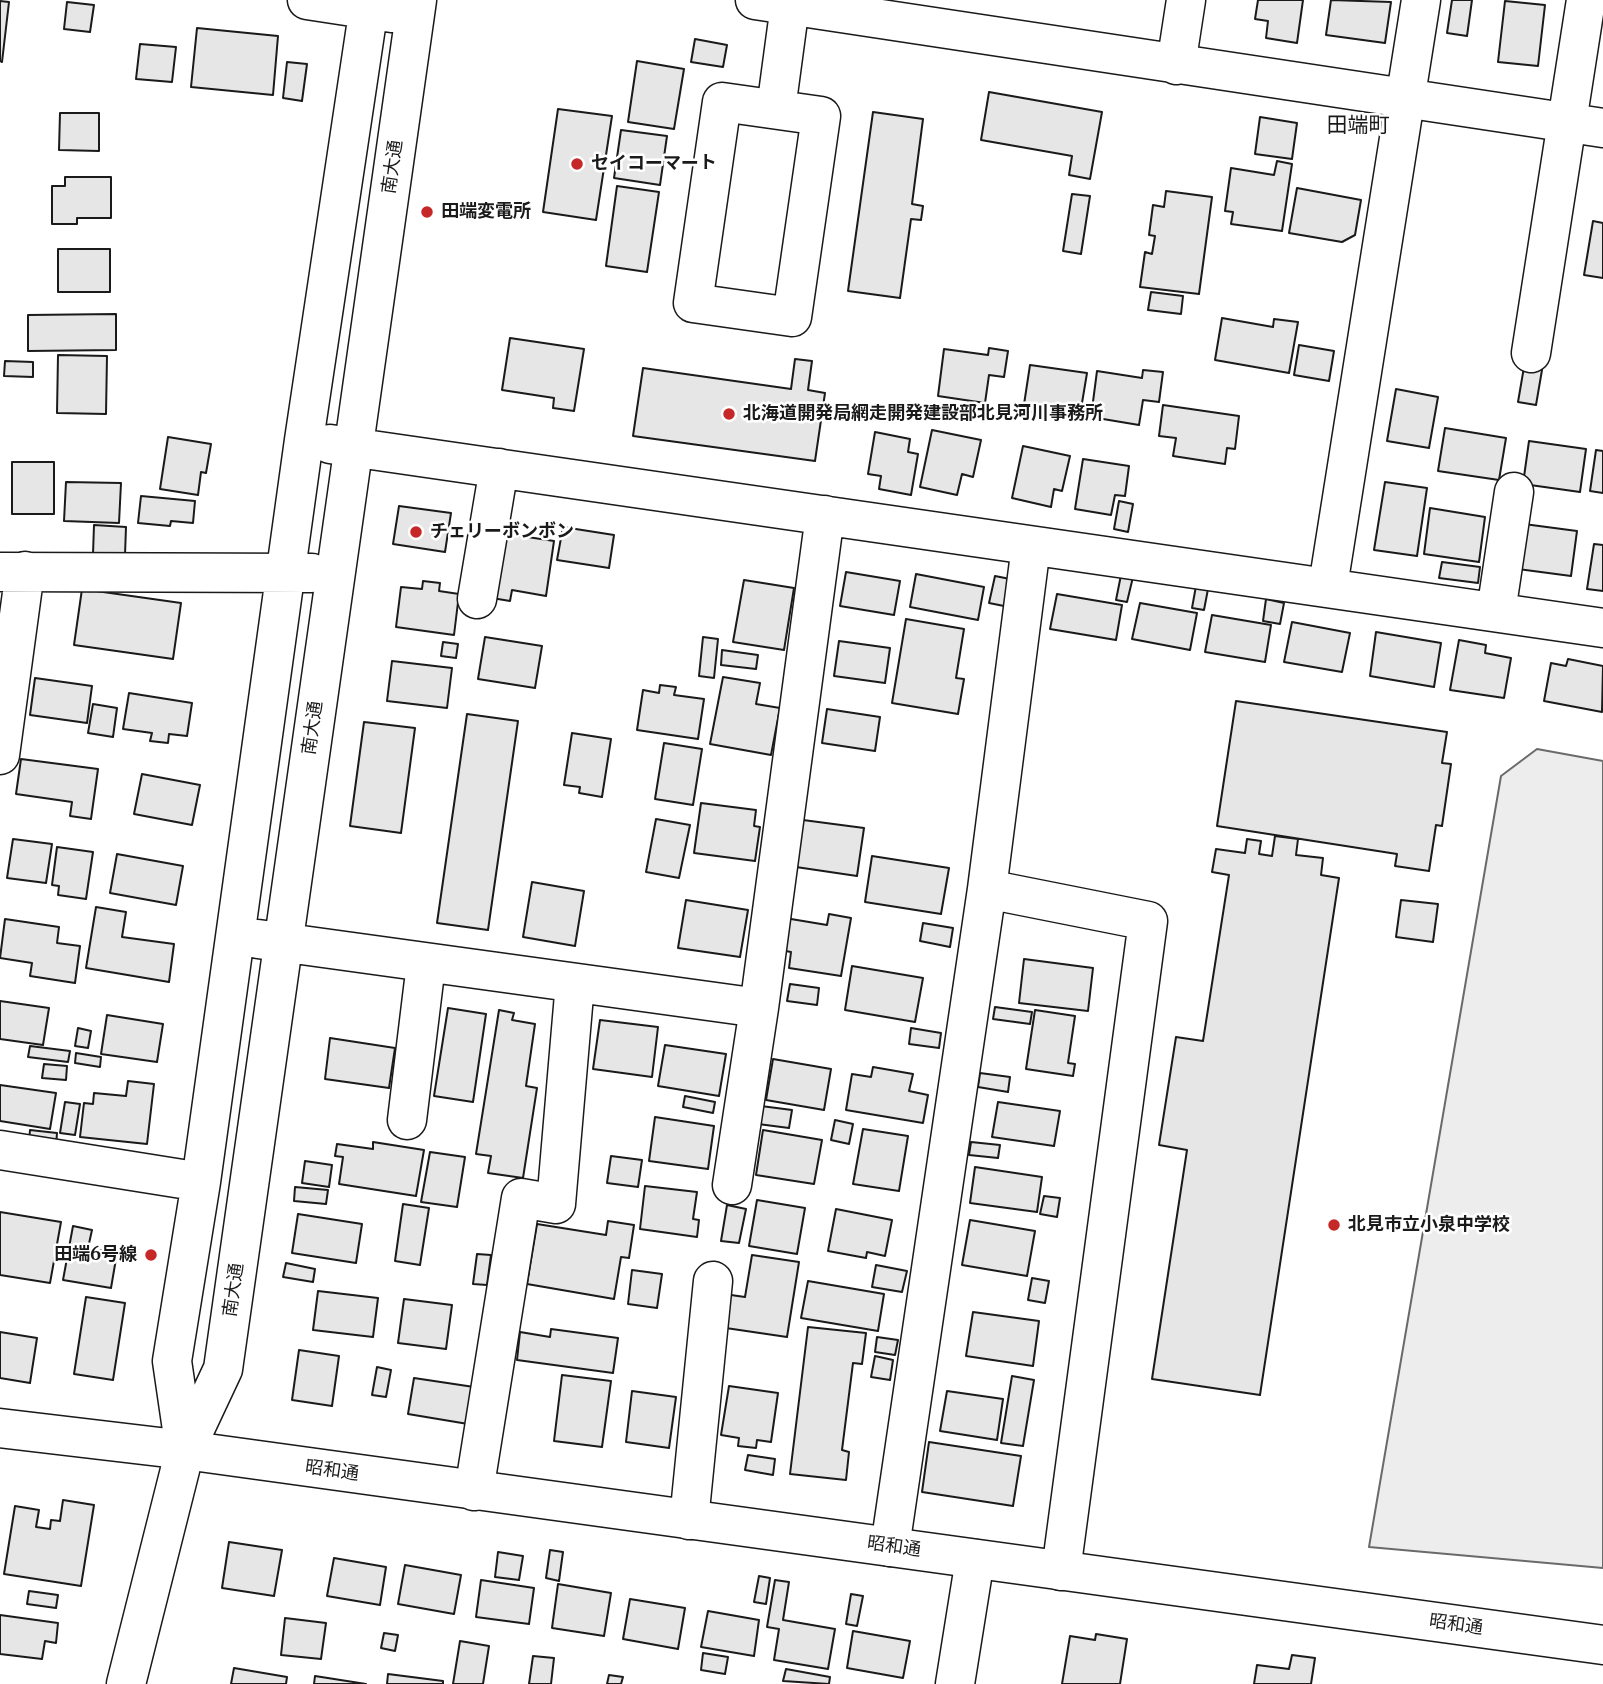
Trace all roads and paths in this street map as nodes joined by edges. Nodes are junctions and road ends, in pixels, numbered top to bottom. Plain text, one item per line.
1 (307, 0) edge
2 (1186, 0) edge
3 (1422, 0) edge
4 (1586, 0) edge
5 (773, 2) edge
6 (369, 5) edge
7 (416, 8) edge
8 (943, 13) edge
9 (1176, 65) junction
10 (1405, 99) junction
11 (776, 109) junction
12 (1586, 126) edge
13 (1531, 353) dead end
14 (304, 440) junction
15 (354, 448) junction
16 (499, 468) junction
17 (1514, 492) dead end
18 (825, 516) junction
19 (1031, 546) junction
20 (13, 572) edge
21 (286, 573) junction
22 (336, 574) junction
23 (1328, 586) junction
24 (477, 599) dead end
25 (1496, 612) junction
26 (1603, 628) edge
27 (0, 755) edge
28 (987, 889) junction
29 (236, 936) junction
30 (283, 942) junction
31 (426, 964) junction
32 (575, 983) junction
33 (759, 1007) junction
34 (407, 1120) dead end
35 (0, 1150) edge
36 (201, 1182) junction
37 (732, 1185) dead end
38 (713, 1281) dead end
39 (0, 1429) edge
40 (186, 1450) junction
41 (474, 1491) junction
42 (689, 1520) junction
43 (890, 1547) junction
44 (975, 1559) junction
45 (1061, 1571) junction
46 (1603, 1645) edge
47 (126, 1684) edge
48 (956, 1684) edge

1 - 6 street
2 - 9 street
3 - 10 street
4 - 12 street
5 - 8 street
5 - 11 street
6 - 7 street
6 - 14 street, 南大通
7 - 15 street, 南大通
8 - 9 street
9 - 10 street
10 - 12 street
10 - 23 street
11 - 11 street
12 - 13 street
14 - 15 street
14 - 21 street, 南大通
15 - 16 street
15 - 22 street, 南大通
16 - 18 street
16 - 24 street
17 - 25 street
18 - 19 street
18 - 33 street
19 - 23 street
19 - 28 street
20 - 21 street
20 - 27 street
21 - 22 street
21 - 29 street, 南大通
22 - 30 street, 南大通
23 - 25 street
25 - 26 street
28 - 43 street
28 - 45 street
29 - 30 street
29 - 36 street, 南大通
30 - 31 street
30 - 40 street, 南大通
31 - 32 street
31 - 34 street
32 - 33 street
32 - 41 street
33 - 37 street
35 - 36 street
36 - 40 street, 南大通
38 - 42 street
39 - 40 street, 昭和通
40 - 41 street, 昭和通
40 - 47 street, 南大通
41 - 42 street, 昭和通
42 - 43 street, 昭和通
43 - 44 street, 昭和通
44 - 45 street, 昭和通
44 - 48 street
45 - 46 street, 昭和通

